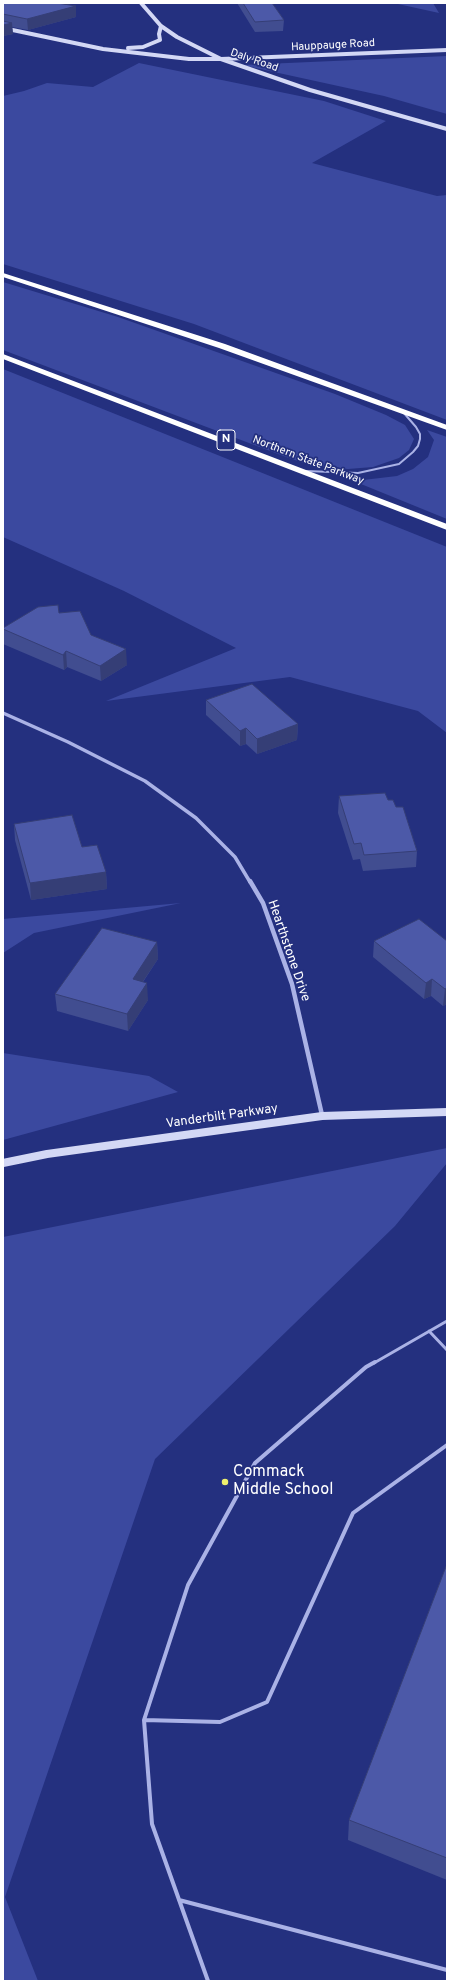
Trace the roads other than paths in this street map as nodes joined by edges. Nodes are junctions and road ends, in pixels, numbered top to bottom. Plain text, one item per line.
1 (141, 3) edge
2 (161, 26) junction
3 (3, 28) edge
4 (103, 49) junction
5 (447, 50) edge
6 (221, 59) junction
7 (447, 129) edge
8 (3, 275) edge
9 (3, 356) edge
10 (402, 411) junction
11 (447, 428) edge
12 (300, 470) junction
13 (447, 527) edge
14 (3, 713) edge
15 (447, 1112) edge
16 (322, 1116) junction
17 (3, 1163) edge
18 (447, 1320) edge
19 (429, 1331) junction
20 (447, 1350) edge
21 (447, 1445) edge
22 (144, 1720) junction
23 (179, 1900) junction
24 (447, 1970) edge
25 (208, 1981) edge

1 - 2 main road
2 - 4 main road
2 - 6 main road
3 - 4 main road, Daly Road
4 - 6 main road, Daly Road
5 - 6 main road, Hauppauge Road
6 - 7 main road, Daly Road
8 - 10 highway
9 - 12 highway, Northern State Parkway / N
10 - 11 highway
10 - 12 lane
12 - 13 highway, Northern State Parkway / N
14 - 16 street, Hearthstone Drive
15 - 16 main road, Vanderbilt Parkway
16 - 17 main road, Vanderbilt Parkway
18 - 19 lane
19 - 20 lane
19 - 22 lane
21 - 22 lane
22 - 23 lane
23 - 24 lane
23 - 25 lane

